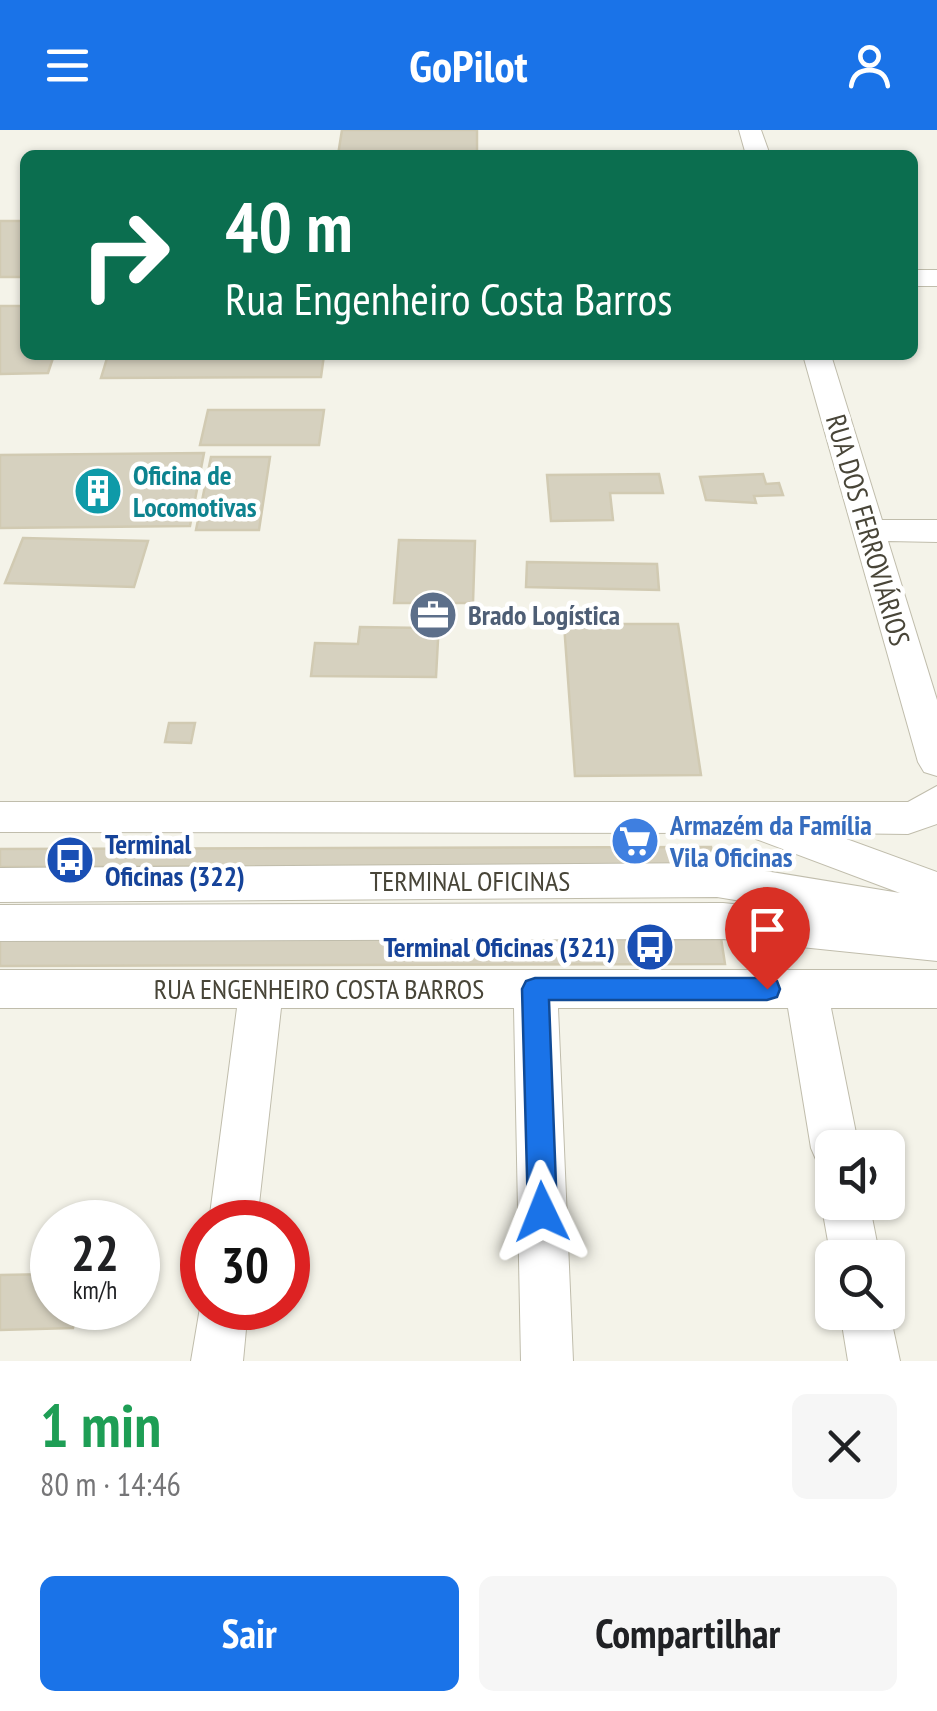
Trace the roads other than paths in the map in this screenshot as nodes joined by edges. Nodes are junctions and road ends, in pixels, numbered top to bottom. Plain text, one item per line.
1 (818, 360) edge
2 (868, 530) junction
3 (937, 531) edge
4 (937, 762) edge
5 (937, 801) edge
6 (0, 817) edge
7 (746, 820) junction
8 (0, 886) edge
9 (937, 889) edge
10 (924, 915) edge
11 (0, 922) edge
12 (937, 943) edge
13 (0, 989) edge
14 (262, 989) junction
15 (535, 989) junction
16 (806, 989) junction
17 (937, 989) edge
18 (832, 1130) edge
19 (236, 1200) edge
20 (220, 1330) edge
21 (868, 1330) edge
22 (216, 1361) edge
23 (548, 1361) edge
24 (874, 1361) edge

1 - 2 street, RUA DOS FERROVIÁRIOS
2 - 3 street
2 - 4 street, RUA DOS FERROVIÁRIOS
5 - 7 street
6 - 7 street
7 - 9 street
8 - 10 street, TERMINAL OFICINAS
11 - 12 street, TERMINAL OFICINAS
13 - 14 street, RUA ENGENHEIRO COSTA BARROS
14 - 15 street, RUA ENGENHEIRO COSTA BARROS
14 - 19 street
15 - 16 street, RUA ENGENHEIRO COSTA BARROS
15 - 23 street
16 - 17 street, RUA ENGENHEIRO COSTA BARROS
16 - 18 street
20 - 22 street
21 - 24 street

